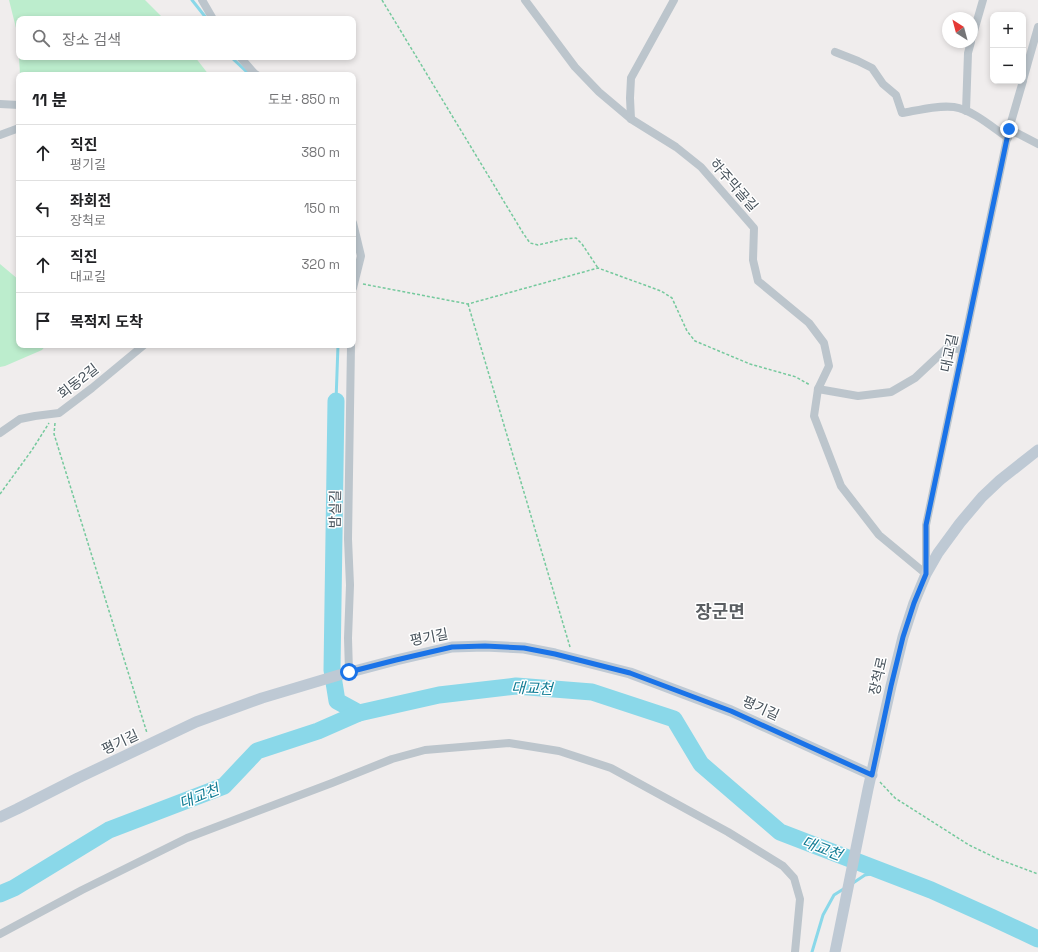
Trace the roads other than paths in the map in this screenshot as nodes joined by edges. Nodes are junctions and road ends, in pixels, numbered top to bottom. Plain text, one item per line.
1 (202, 0) edge
2 (525, 0) edge
3 (674, 0) edge
4 (983, 0) edge
5 (211, 16) edge
6 (978, 17) edge
7 (1038, 27) edge
8 (969, 48) edge
9 (835, 52) dead end
10 (243, 60) edge
11 (1026, 70) edge
12 (253, 72) edge
13 (1022, 84) edge
14 (0, 104) edge
15 (16, 105) edge
16 (966, 112) junction
17 (631, 119) junction
18 (16, 129) edge
19 (1009, 129) junction
20 (0, 135) edge
21 (1008, 138) junction
22 (1038, 144) edge
23 (356, 235) edge
24 (356, 277) edge
25 (140, 348) edge
26 (351, 348) edge
27 (963, 350) junction
28 (818, 389) junction
29 (0, 433) edge
30 (1038, 450) edge
31 (926, 574) junction
32 (344, 674) junction
33 (872, 775) junction
34 (0, 817) edge
35 (0, 934) edge
36 (795, 952) edge
37 (834, 952) edge

1 - 5 street
2 - 17 street, 하주막골길
3 - 17 street
4 - 6 street
7 - 11 street, 대교길
8 - 16 street
9 - 16 street
10 - 12 street
13 - 19 street, 대교길
14 - 15 street
16 - 21 street
17 - 28 street, 하주막골길
18 - 20 street
19 - 21 street, 대교길
19 - 22 street
21 - 27 street, 대교길
23 - 24 street
25 - 29 street, 회동2길
26 - 32 street, 밤실길
27 - 28 street
27 - 31 street, 대교길
28 - 31 street, 하주막골길
30 - 31 main road, 장척로
31 - 33 main road, 장척로
32 - 33 main road, 평기길
32 - 34 main road, 평기길
33 - 37 main road, 장척로
35 - 36 street

